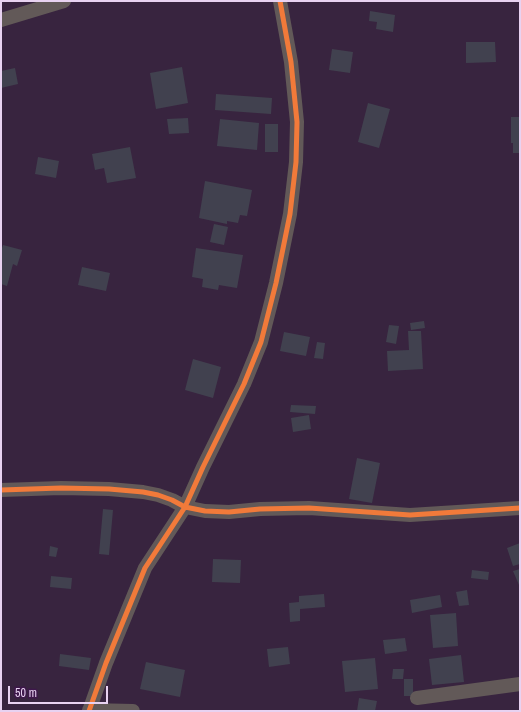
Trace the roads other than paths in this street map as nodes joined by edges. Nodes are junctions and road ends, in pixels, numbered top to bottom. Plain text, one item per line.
1 (64, 1) edge
2 (280, 1) edge
3 (1, 20) edge
4 (1, 490) edge
5 (185, 507) junction
6 (520, 508) edge
7 (520, 684) edge
8 (417, 698) dead end
9 (89, 711) edge
10 (133, 711) edge

1 - 3 street
2 - 5 street
4 - 5 street
5 - 6 street
5 - 9 street
7 - 8 street
9 - 10 street

